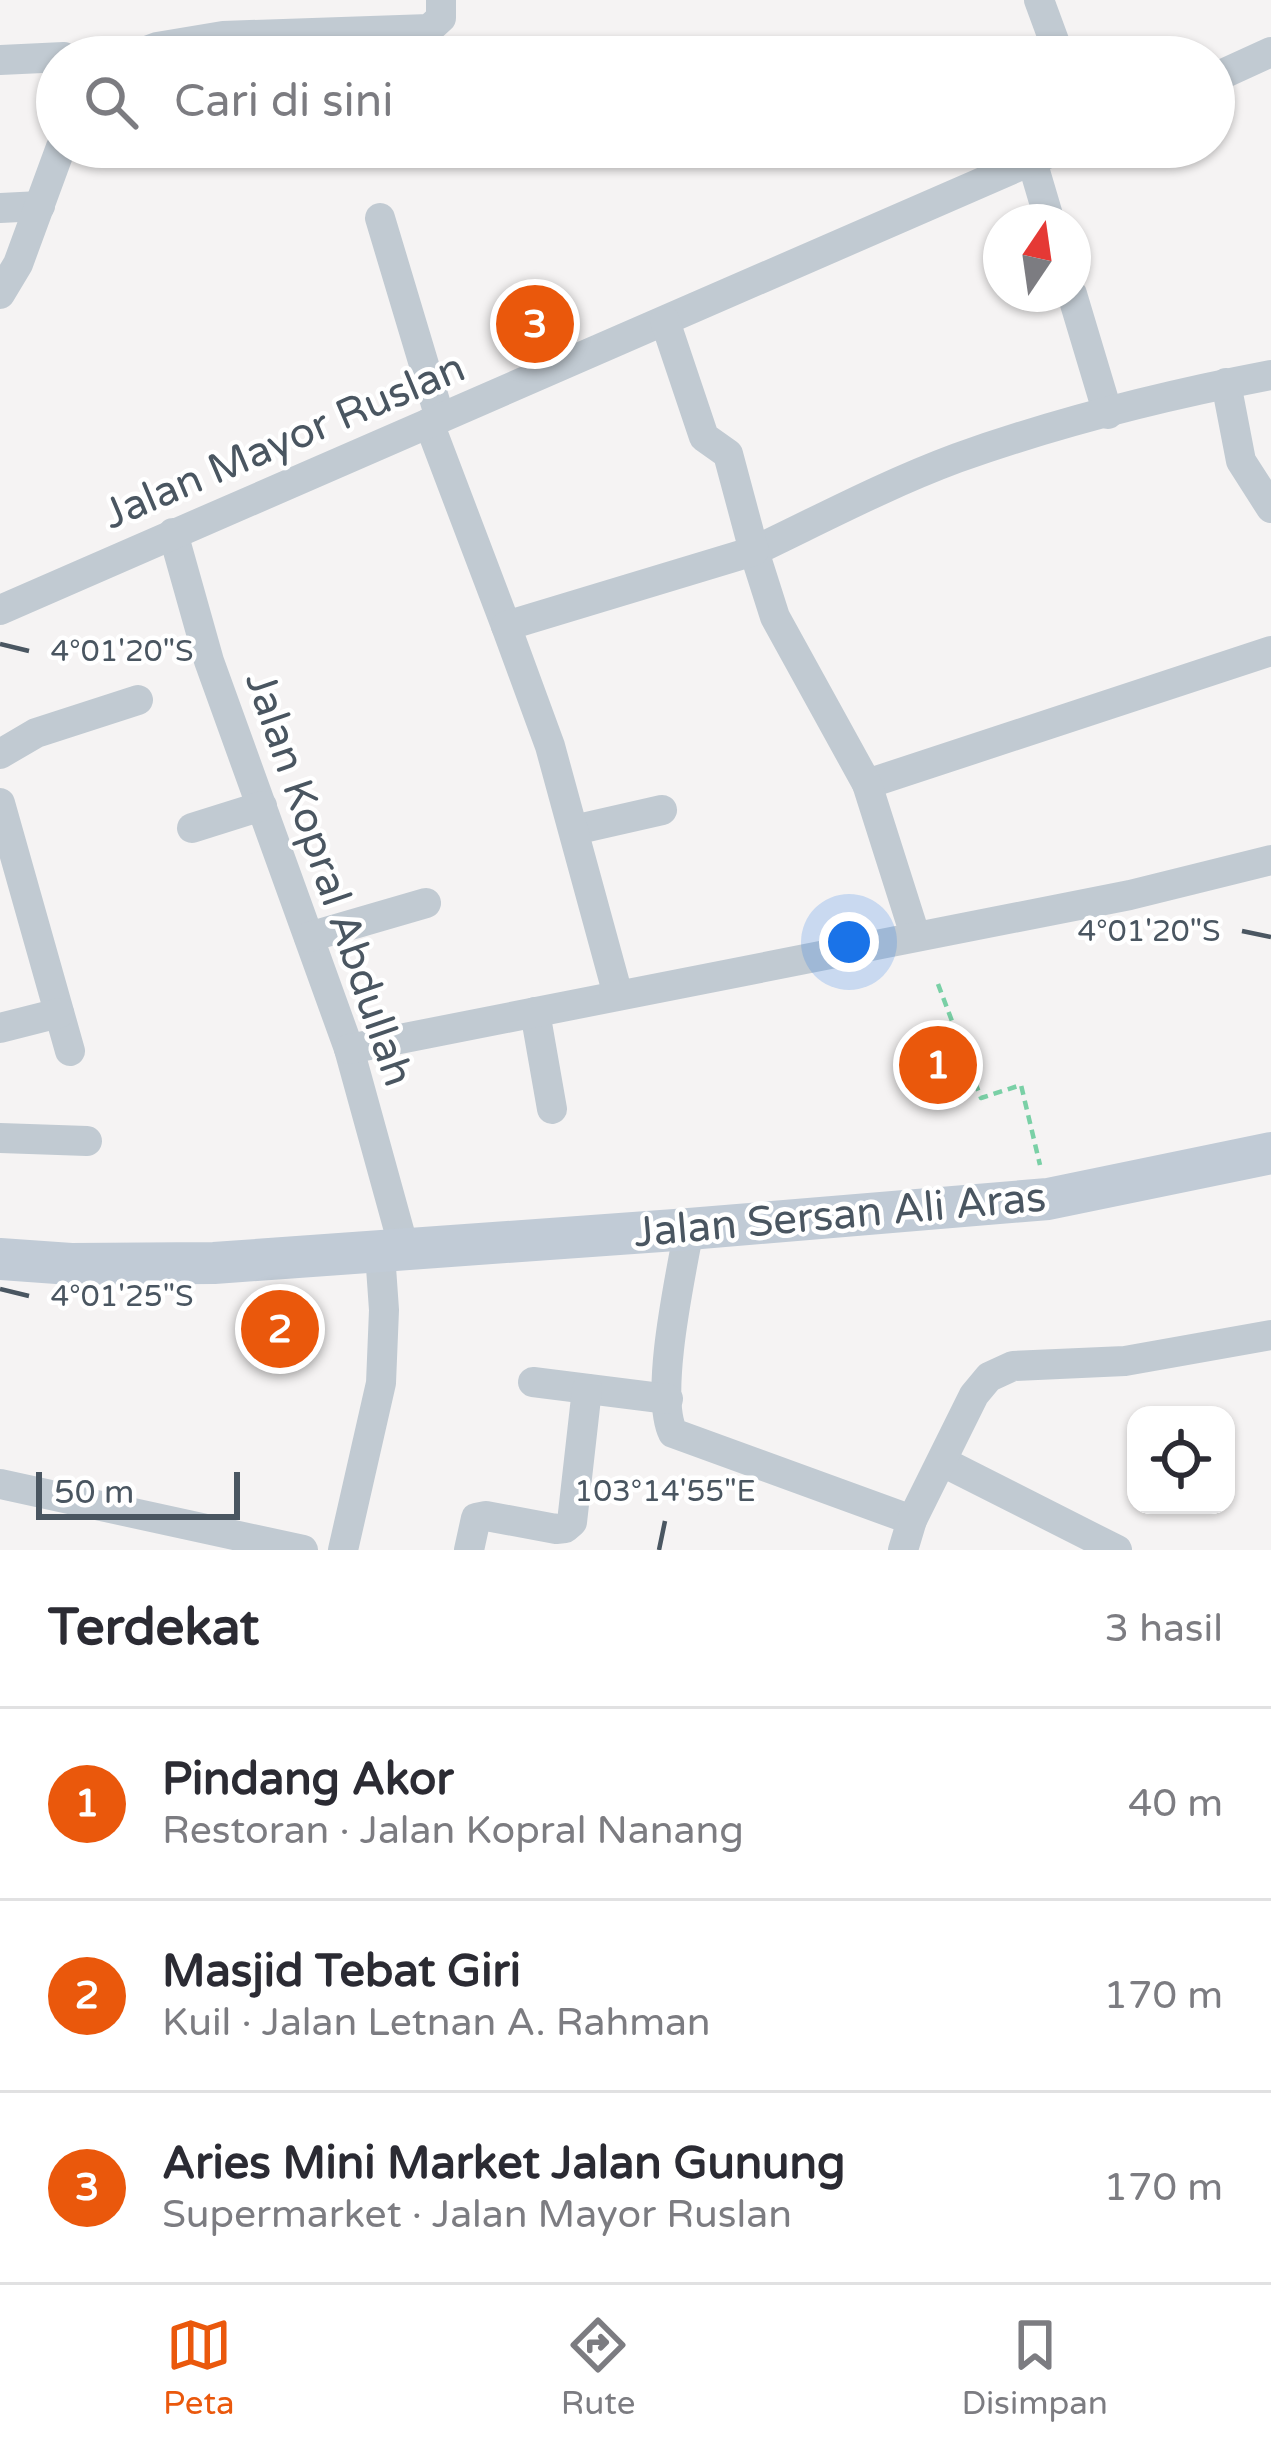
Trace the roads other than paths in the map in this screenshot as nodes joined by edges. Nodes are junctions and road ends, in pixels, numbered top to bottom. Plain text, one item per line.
1 (441, 0) edge
2 (1039, 0) edge
3 (223, 36) edge
4 (1052, 36) edge
5 (1271, 52) edge
6 (36, 58) edge
7 (0, 60) edge
8 (1235, 68) edge
9 (54, 168) edge
10 (1015, 168) edge
11 (1033, 168) edge
12 (1044, 204) edge
13 (40, 206) junction
14 (0, 208) edge
15 (380, 218) dead end
16 (0, 294) edge
17 (1077, 312) edge
18 (665, 321) junction
19 (1271, 375) edge
20 (1226, 383) junction
21 (1108, 414) junction
22 (434, 421) junction
23 (1271, 508) edge
24 (173, 533) junction
25 (754, 551) junction
26 (0, 610) edge
27 (506, 626) junction
28 (1271, 651) edge
29 (138, 700) dead end
30 (0, 754) edge
31 (867, 784) junction
32 (0, 803) edge
33 (262, 806) junction
34 (662, 810) dead end
35 (192, 828) dead end
36 (574, 830) junction
37 (1271, 860) edge
38 (426, 903) dead end
39 (915, 935) junction
40 (309, 937) junction
41 (618, 994) junction
42 (535, 1012) junction
43 (59, 1013) junction
44 (0, 1028) edge
45 (349, 1049) junction
46 (70, 1051) dead end
47 (551, 1109) dead end
48 (0, 1138) edge
49 (87, 1141) dead end
50 (1271, 1153) edge
51 (689, 1229) junction
52 (393, 1253) junction
53 (0, 1259) edge
54 (1271, 1335) edge
55 (533, 1382) dead end
56 (587, 1389) junction
57 (668, 1399) junction
58 (944, 1462) junction
59 (0, 1484) edge
60 (908, 1535) edge
61 (303, 1550) edge
62 (344, 1550) edge
63 (469, 1550) edge
64 (1117, 1550) edge

1 - 3 street
2 - 4 street
5 - 8 street
6 - 7 street
9 - 13 street
10 - 18 street, Jalan Mayor Ruslan
11 - 12 street
13 - 14 street
13 - 16 street
15 - 22 street
17 - 21 street
18 - 22 street, Jalan Mayor Ruslan
18 - 25 street
19 - 20 street
20 - 21 street
20 - 23 street
21 - 25 street
22 - 24 street, Jalan Mayor Ruslan
22 - 27 street
24 - 26 street, Jalan Mayor Ruslan
24 - 33 street, Jalan Kopral Abdullah
25 - 27 street
25 - 31 street
27 - 36 street
28 - 31 street
29 - 30 street
31 - 39 street
32 - 43 street
33 - 35 street
33 - 40 street, Jalan Kopral Abdullah
34 - 36 street
36 - 41 street
37 - 39 street
38 - 40 street
39 - 41 street
40 - 45 street, Jalan Kopral Abdullah
41 - 42 street
42 - 45 street
42 - 47 street
43 - 44 street
43 - 46 street
45 - 52 street, Jalan Kopral Abdullah
48 - 49 street
50 - 51 street, Jalan Sersan Ali Aras
51 - 52 street, Jalan Sersan Ali Aras
51 - 57 street
52 - 53 street, Jalan Sersan Ali Aras
52 - 62 street, Jalan Kopral Abdullah
54 - 58 street
55 - 56 street
56 - 57 street
56 - 63 street
57 - 60 street
58 - 60 street
58 - 64 street
59 - 61 street

